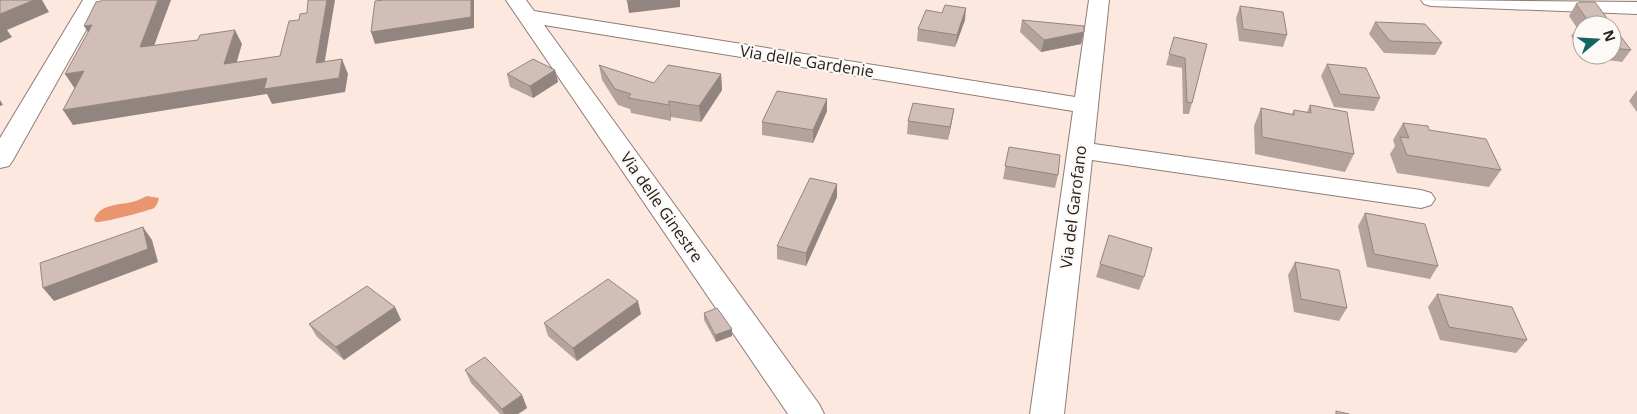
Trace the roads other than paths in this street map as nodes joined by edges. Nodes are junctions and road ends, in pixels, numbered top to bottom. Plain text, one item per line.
1 (93, 0) edge
2 (1099, 0) edge
3 (1431, 0) edge
4 (522, 8) edge
5 (1637, 8) edge
6 (1086, 106) junction
7 (1080, 150) junction
8 (0, 160) edge
9 (1421, 199) dead end
10 (807, 414) edge
11 (1047, 414) edge

1 - 8 street
2 - 6 street, Via del Garofano
3 - 5 street
4 - 6 street, Via delle Gardenie
4 - 10 street, Via delle Ginestre
6 - 7 street, Via del Garofano
7 - 9 street
7 - 11 street, Via del Garofano

